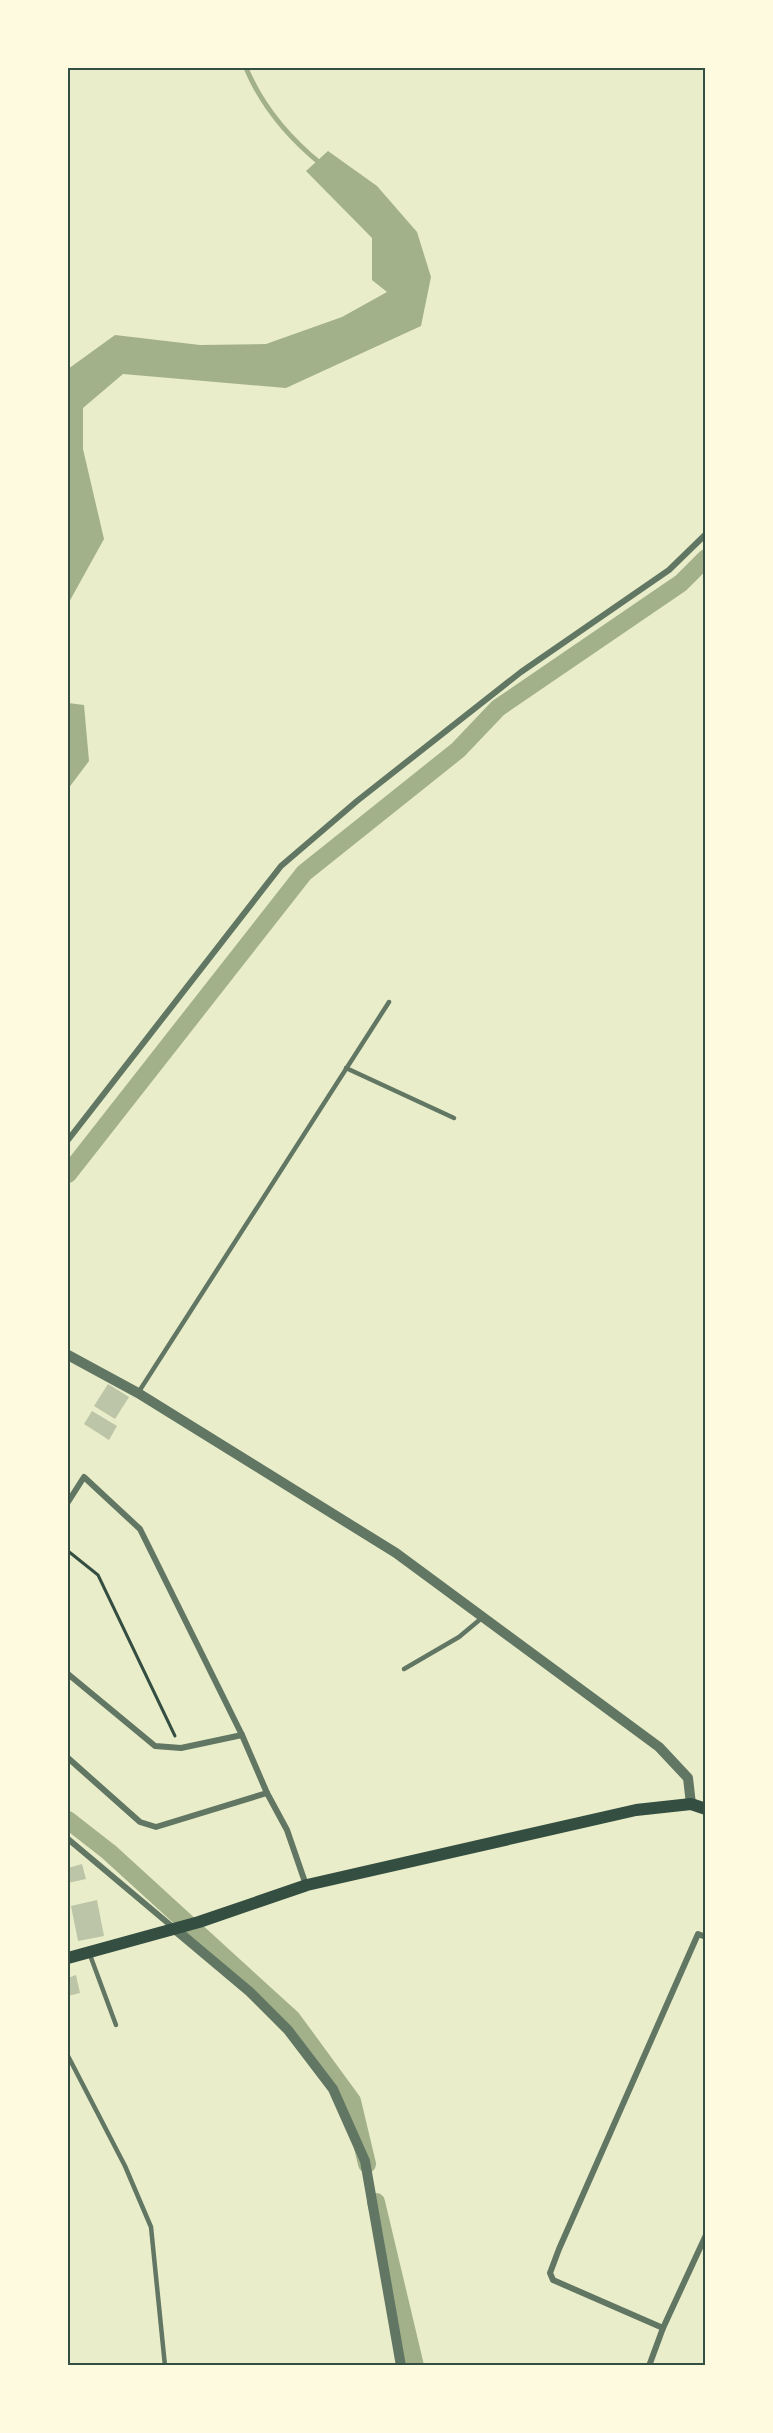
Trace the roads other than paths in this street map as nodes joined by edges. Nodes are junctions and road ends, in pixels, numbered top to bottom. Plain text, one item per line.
1 (705, 534) edge
2 (389, 1002) dead end
3 (346, 1068) junction
4 (454, 1118) dead end
5 (68, 1140) edge
6 (68, 1355) edge
7 (138, 1393) junction
8 (68, 1502) edge
9 (483, 1617) junction
10 (404, 1668) dead end
11 (68, 1674) edge
12 (242, 1735) junction
13 (68, 1758) edge
14 (267, 1793) junction
15 (691, 1804) junction
16 (705, 1809) edge
17 (68, 1839) edge
18 (307, 1886) junction
19 (178, 1928) junction
20 (705, 1937) edge
21 (89, 1952) junction
22 (68, 1958) edge
23 (116, 2025) dead end
24 (68, 2056) edge
25 (705, 2235) edge
26 (663, 2328) junction
27 (165, 2366) edge
28 (401, 2366) edge
29 (649, 2366) edge

1 - 5 street
2 - 3 lane
3 - 4 lane
3 - 7 lane
6 - 7 street
7 - 9 street
8 - 12 street
9 - 10 lane
9 - 15 street
11 - 12 street
12 - 14 street
13 - 14 street
14 - 18 street
15 - 16 main road
15 - 18 main road
17 - 19 street
18 - 19 main road
19 - 21 main road
19 - 28 street
20 - 26 street
21 - 22 main road
21 - 23 lane
24 - 27 lane
25 - 26 street
26 - 29 street

